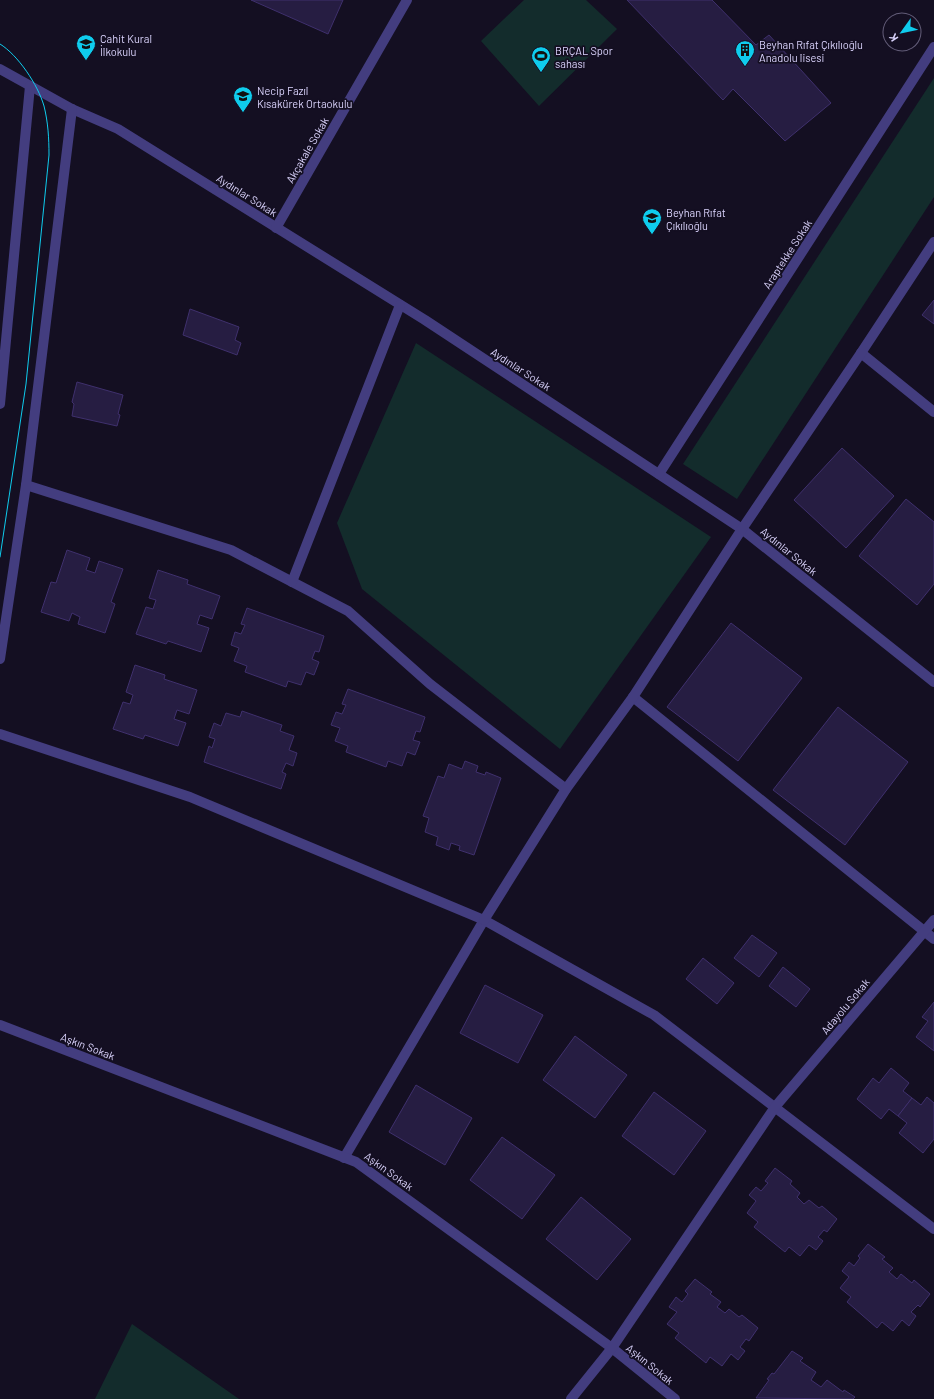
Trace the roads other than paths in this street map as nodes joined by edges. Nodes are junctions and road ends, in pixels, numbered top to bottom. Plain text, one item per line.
1 (407, 0) edge
2 (934, 47) edge
3 (0, 69) edge
4 (30, 86) junction
5 (72, 109) junction
6 (276, 228) junction
7 (934, 242) edge
8 (400, 305) junction
9 (861, 353) junction
10 (0, 404) edge
11 (934, 412) edge
12 (659, 474) junction
13 (26, 485) junction
14 (742, 529) junction
15 (292, 582) junction
16 (0, 659) edge
17 (934, 682) edge
18 (633, 697) junction
19 (0, 734) edge
20 (566, 789) junction
21 (484, 920) junction
22 (934, 920) edge
23 (924, 931) junction
24 (934, 939) edge
25 (0, 1025) edge
26 (775, 1107) junction
27 (344, 1158) junction
28 (934, 1229) edge
29 (612, 1348) junction
30 (570, 1399) edge
31 (675, 1399) edge

1 - 6 street, Akçakale Sokak
2 - 12 street, Araptekke Sokak
3 - 4 street, Aydınlar Sokak
4 - 5 street, Aydınlar Sokak
4 - 10 street
5 - 6 street, Aydınlar Sokak
5 - 13 street
6 - 8 street, Aydınlar Sokak
7 - 9 street
8 - 12 street, Aydınlar Sokak
8 - 15 street
9 - 11 street
9 - 14 street
12 - 14 street, Aydınlar Sokak
13 - 15 street
13 - 16 street
14 - 17 street, Aydınlar Sokak
14 - 18 street
15 - 20 street
18 - 20 street
18 - 23 street
19 - 21 street
20 - 21 street
21 - 26 street
21 - 27 street
22 - 23 street, Adayolu Sokak
23 - 24 street
23 - 26 street, Adayolu Sokak
25 - 27 street, Aşkın Sokak
26 - 28 street
26 - 29 street, Adayolu Sokak
27 - 29 street, Aşkın Sokak
29 - 30 street
29 - 31 street, Aşkın Sokak

